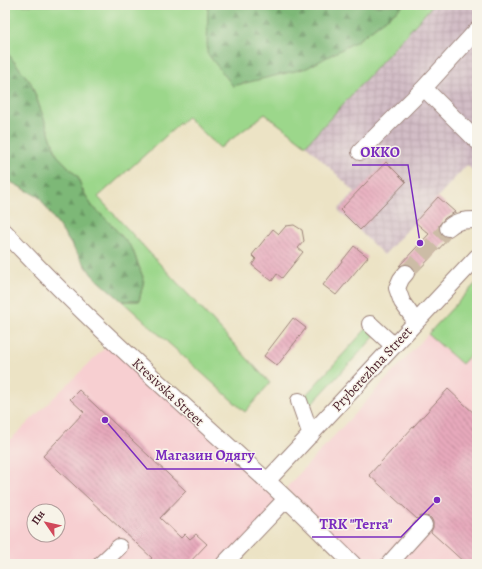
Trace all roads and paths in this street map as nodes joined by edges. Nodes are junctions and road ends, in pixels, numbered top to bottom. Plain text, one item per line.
1 (477, 30) edge
2 (424, 88) junction
3 (477, 141) edge
4 (360, 152) dead end
5 (477, 220) edge
6 (448, 228) tunnel mouth
7 (8, 241) edge
8 (477, 257) edge
9 (406, 273) tunnel mouth
10 (416, 322) junction
11 (370, 324) dead end
12 (394, 346) junction
13 (300, 401) dead end
14 (311, 435) junction
15 (267, 481) junction
16 (286, 499) junction
17 (424, 525) dead end
18 (119, 546) dead end
19 (101, 564) edge
20 (224, 564) edge
21 (353, 564) edge
22 (389, 564) edge

1 - 2 street
2 - 3 street
2 - 4 street
5 - 6 street
7 - 15 street, Kresivska Street
8 - 10 street, Pryberezhna Street
9 - 10 street
10 - 12 street, Pryberezhna Street
11 - 12 street
12 - 14 street, Pryberezhna Street
13 - 14 street
14 - 15 street, Pryberezhna Street
15 - 16 street, Kresivska Street
16 - 20 street
16 - 21 street, Kresivska Street
17 - 22 street
18 - 19 street

